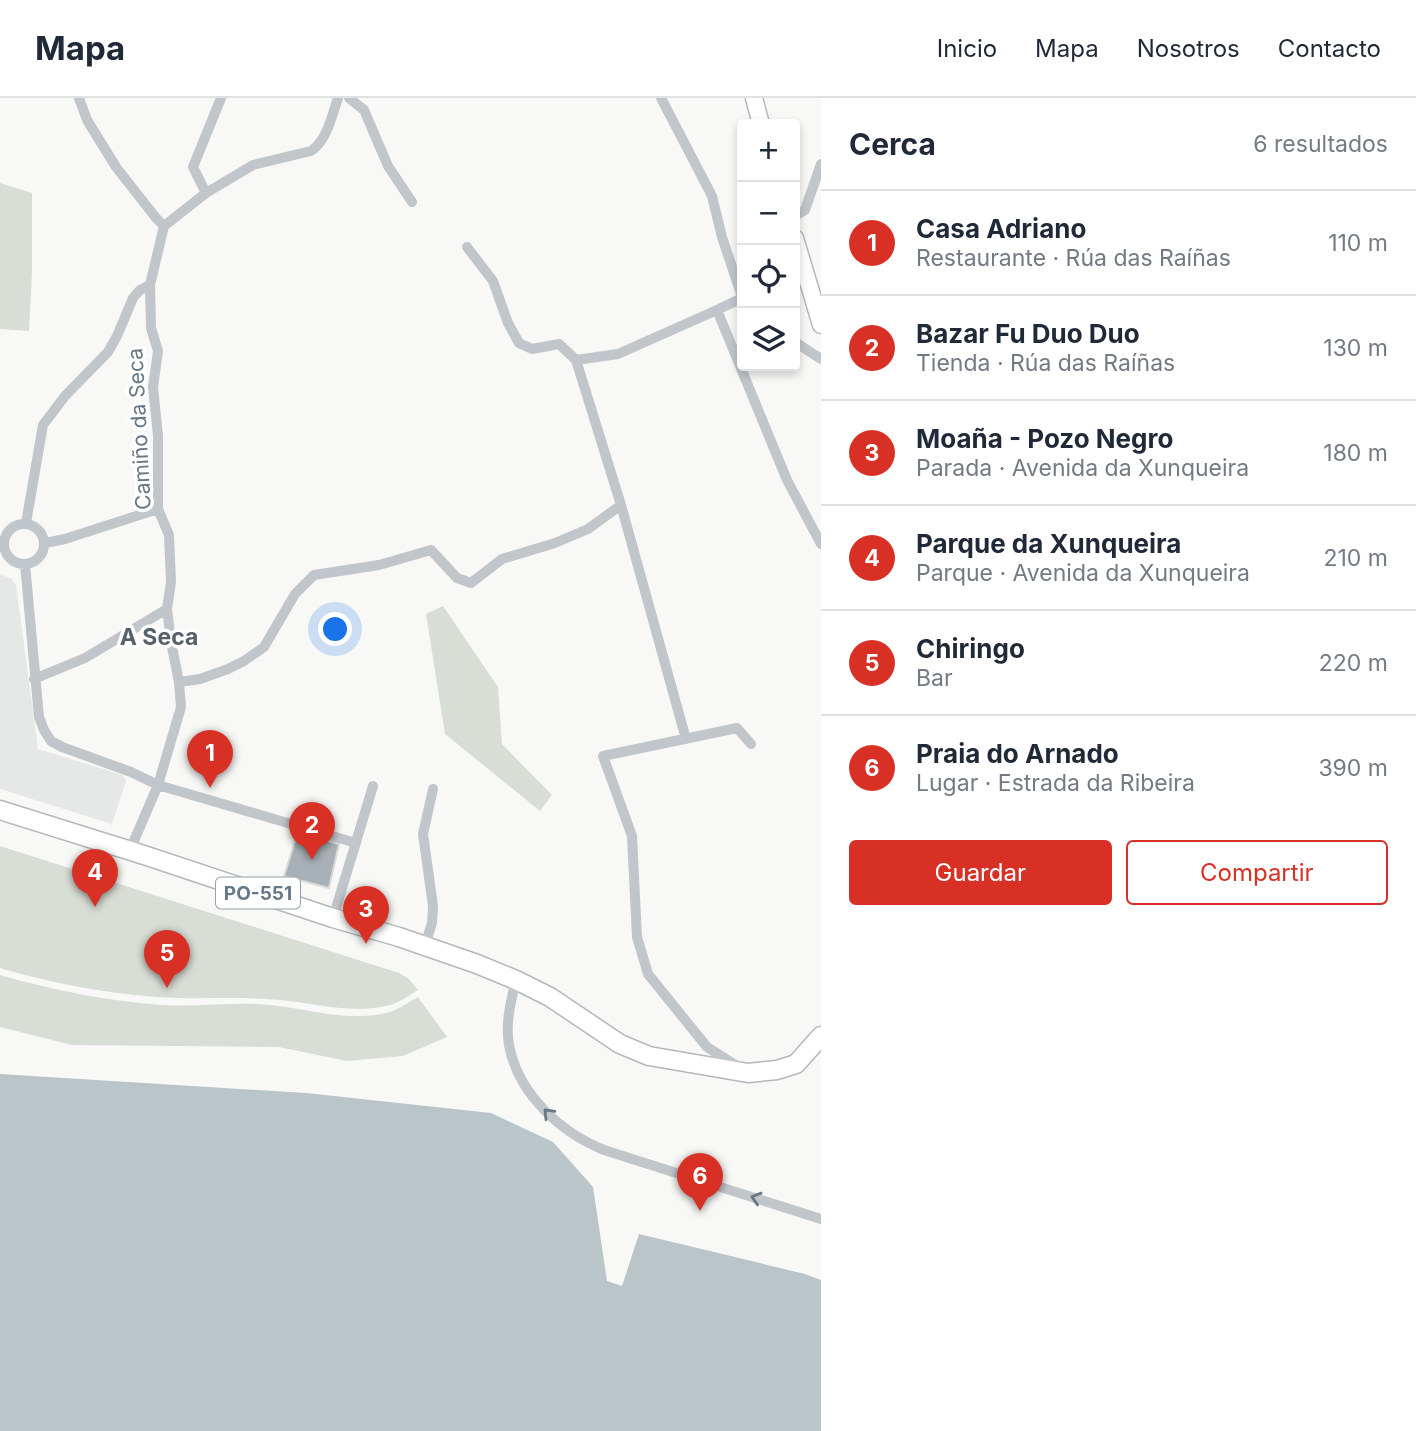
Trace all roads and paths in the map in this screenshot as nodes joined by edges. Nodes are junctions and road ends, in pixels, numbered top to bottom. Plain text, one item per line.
1 (79, 98) edge
2 (221, 98) edge
3 (338, 98) edge
4 (349, 98) edge
5 (661, 98) edge
6 (754, 98) edge
7 (760, 119) edge
8 (821, 164) edge
9 (206, 194) junction
10 (412, 202) dead end
11 (800, 213) edge
12 (164, 226) junction
13 (797, 245) edge
14 (467, 247) dead end
15 (737, 282) edge
16 (150, 285) junction
17 (737, 300) edge
18 (717, 310) junction
19 (821, 325) edge
20 (800, 345) edge
21 (821, 359) edge
22 (576, 360) junction
23 (621, 505) junction
24 (158, 509) junction
25 (26, 523) junction
26 (5, 531) edge
27 (45, 542) junction
28 (821, 544) edge
29 (3, 552) edge
30 (25, 565) junction
31 (167, 609) junction
32 (34, 678) junction
33 (179, 682) junction
34 (686, 739) junction
35 (751, 744) dead end
36 (158, 785) junction
37 (373, 786) dead end
38 (433, 789) dead end
39 (0, 810) edge
40 (356, 843) junction
41 (130, 850) junction
42 (333, 918) junction
43 (425, 945) junction
44 (516, 979) junction
45 (821, 1036) edge
46 (748, 1073) junction
47 (821, 1219) edge

1 - 12 street
2 - 9 street
3 - 9 street
4 - 10 street
5 - 15 street
6 - 7 street
8 - 11 street
9 - 12 street
12 - 16 street, Camiño da Seca
13 - 19 street
14 - 22 street
16 - 24 street, Camiño da Seca
16 - 25 street
17 - 18 street
18 - 22 street
18 - 28 street
20 - 21 street
22 - 23 street
23 - 33 street
23 - 34 street
24 - 27 street
24 - 31 street, Camiño da Seca
25 - 26 street
25 - 27 street
26 - 29 street
27 - 30 street
29 - 30 street
30 - 32 street
31 - 32 street
31 - 33 street, Camiño da Seca
32 - 36 street
33 - 36 street, Camiño da Seca
34 - 35 street
34 - 46 street
36 - 40 street
36 - 41 street, Camiño da Seca
37 - 40 street
38 - 43 street
39 - 41 main road, PO-551
40 - 42 street
41 - 42 main road, PO-551
42 - 43 main road, PO-551
43 - 44 main road, PO-551
44 - 46 main road, PO-551
47 -> 44 street
45 - 46 main road, PO-551

